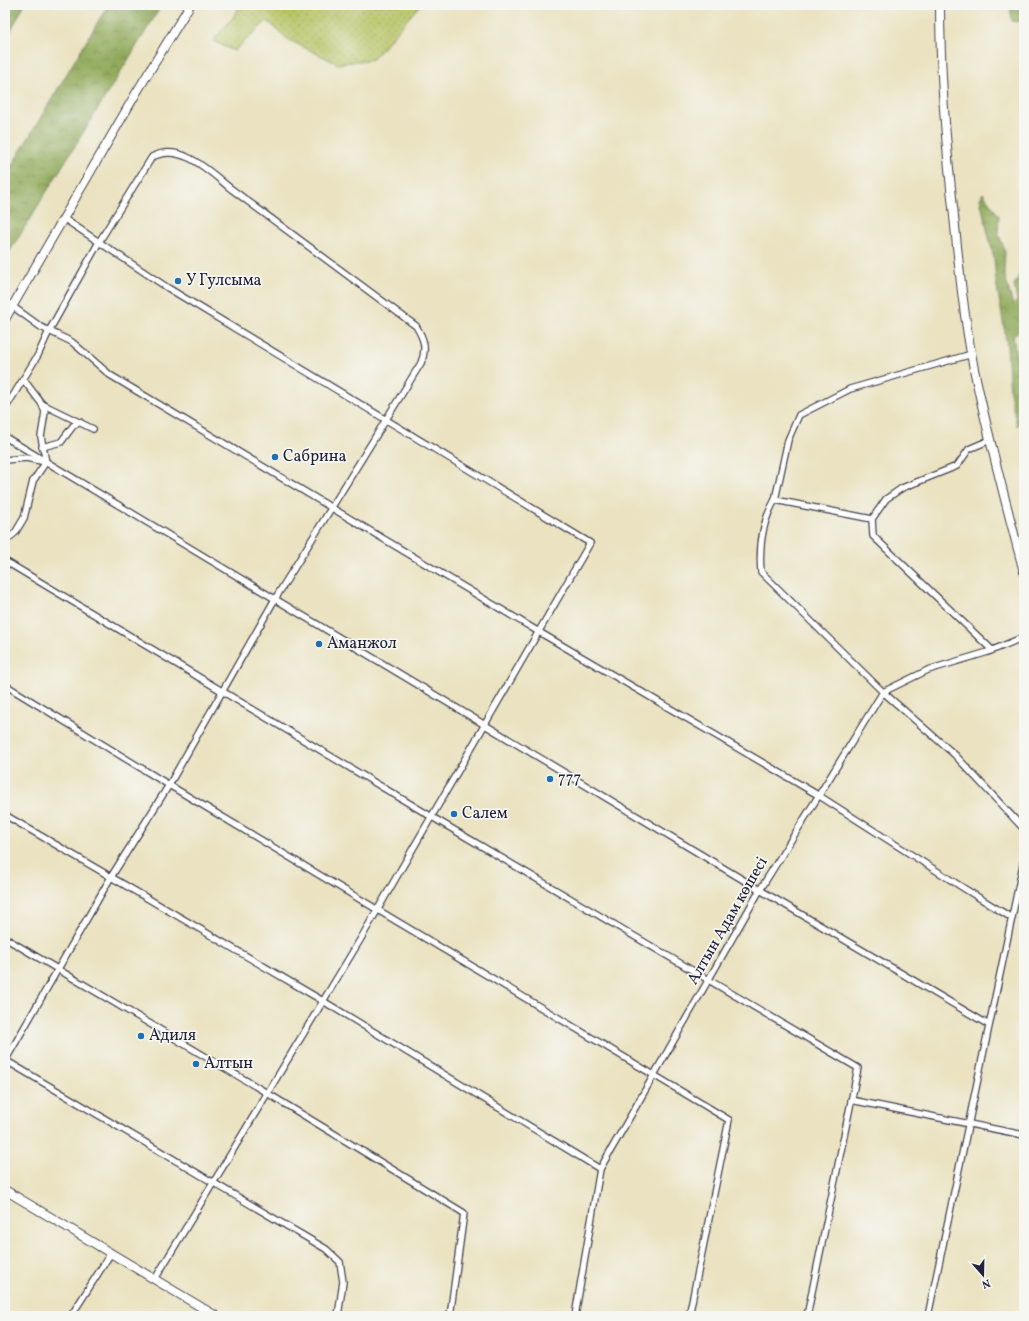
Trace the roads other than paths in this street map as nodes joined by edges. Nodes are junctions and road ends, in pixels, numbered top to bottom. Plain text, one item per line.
1 (190, 5) edge
2 (940, 5) edge
3 (63, 218) junction
4 (98, 242) junction
5 (12, 306) junction
6 (5, 319) edge
7 (49, 331) junction
8 (972, 354) junction
9 (23, 379) junction
10 (42, 404) junction
11 (5, 409) edge
12 (388, 420) junction
13 (80, 422) junction
14 (94, 429) dead end
15 (5, 437) edge
16 (990, 440) junction
17 (42, 447) junction
18 (5, 460) edge
19 (46, 462) junction
20 (774, 500) junction
21 (331, 508) junction
22 (872, 519) junction
23 (5, 541) edge
24 (5, 561) edge
25 (1024, 572) edge
26 (275, 599) junction
27 (539, 632) junction
28 (1024, 637) edge
29 (992, 650) junction
30 (5, 685) edge
31 (222, 691) junction
32 (883, 692) junction
33 (485, 725) junction
34 (169, 785) junction
35 (818, 795) junction
36 (5, 815) edge
37 (432, 816) junction
38 (1024, 829) edge
39 (1024, 860) edge
40 (111, 877) junction
41 (760, 890) junction
42 (378, 910) junction
43 (1012, 918) junction
44 (5, 938) edge
45 (57, 969) junction
46 (709, 979) junction
47 (323, 1001) junction
48 (989, 1024) junction
49 (5, 1061) edge
50 (654, 1075) junction
51 (267, 1093) junction
52 (851, 1100) junction
53 (968, 1123) junction
54 (1024, 1135) edge
55 (600, 1169) junction
56 (213, 1182) junction
57 (5, 1190) edge
58 (111, 1253) junction
59 (155, 1279) junction
60 (71, 1316) edge
61 (216, 1316) edge
62 (338, 1316) edge
63 (450, 1316) edge
64 (575, 1316) edge
65 (688, 1316) edge
66 (807, 1316) edge
67 (928, 1316) edge

1 - 3 main road
2 - 8 main road
3 - 4 street
3 - 5 main road
4 - 7 street
4 - 12 street
4 - 12 street
5 - 6 main road
5 - 7 street
7 - 9 street
7 - 21 street
8 - 16 main road
8 - 20 street
9 - 10 street
9 - 11 street
10 - 13 street
10 - 17 street
12 - 21 street
12 - 27 street
13 - 14 street
13 - 17 street
15 - 19 street
16 - 22 street
16 - 25 main road
17 - 19 street
18 - 19 street
19 - 23 street
19 - 26 street
20 - 22 street
20 - 32 street
21 - 26 street
21 - 27 street
22 - 29 street
24 - 31 street
26 - 31 street
26 - 33 street
27 - 33 street
27 - 35 street
28 - 29 street
29 - 32 street
30 - 34 street
31 - 34 street
31 - 37 street
32 - 35 street, Алтын Адам көшесі
32 - 38 street
33 - 37 street
33 - 41 street
34 - 40 street
34 - 42 street
35 - 41 street, Алтын Адам көшесі
35 - 43 street
36 - 40 street
37 - 42 street
37 - 46 street
39 - 43 street
40 - 45 street
40 - 47 street
41 - 46 street, Алтын Адам көшесі
41 - 48 street
42 - 47 street
42 - 50 street
43 - 48 street
44 - 45 street
45 - 49 street
45 - 51 street
46 - 50 street, Алтын Адам көшесі
46 - 52 street
47 - 51 street
47 - 55 street
48 - 53 street
49 - 56 street
50 - 55 street, Алтын Адам көшесі
50 - 65 street
51 - 56 street
51 - 63 street
52 - 53 street
52 - 66 street
53 - 54 street
53 - 67 street
55 - 64 street, Алтын Адам көшесі
56 - 59 street
56 - 62 street
57 - 58 main road
58 - 59 main road
58 - 60 street
59 - 61 main road

